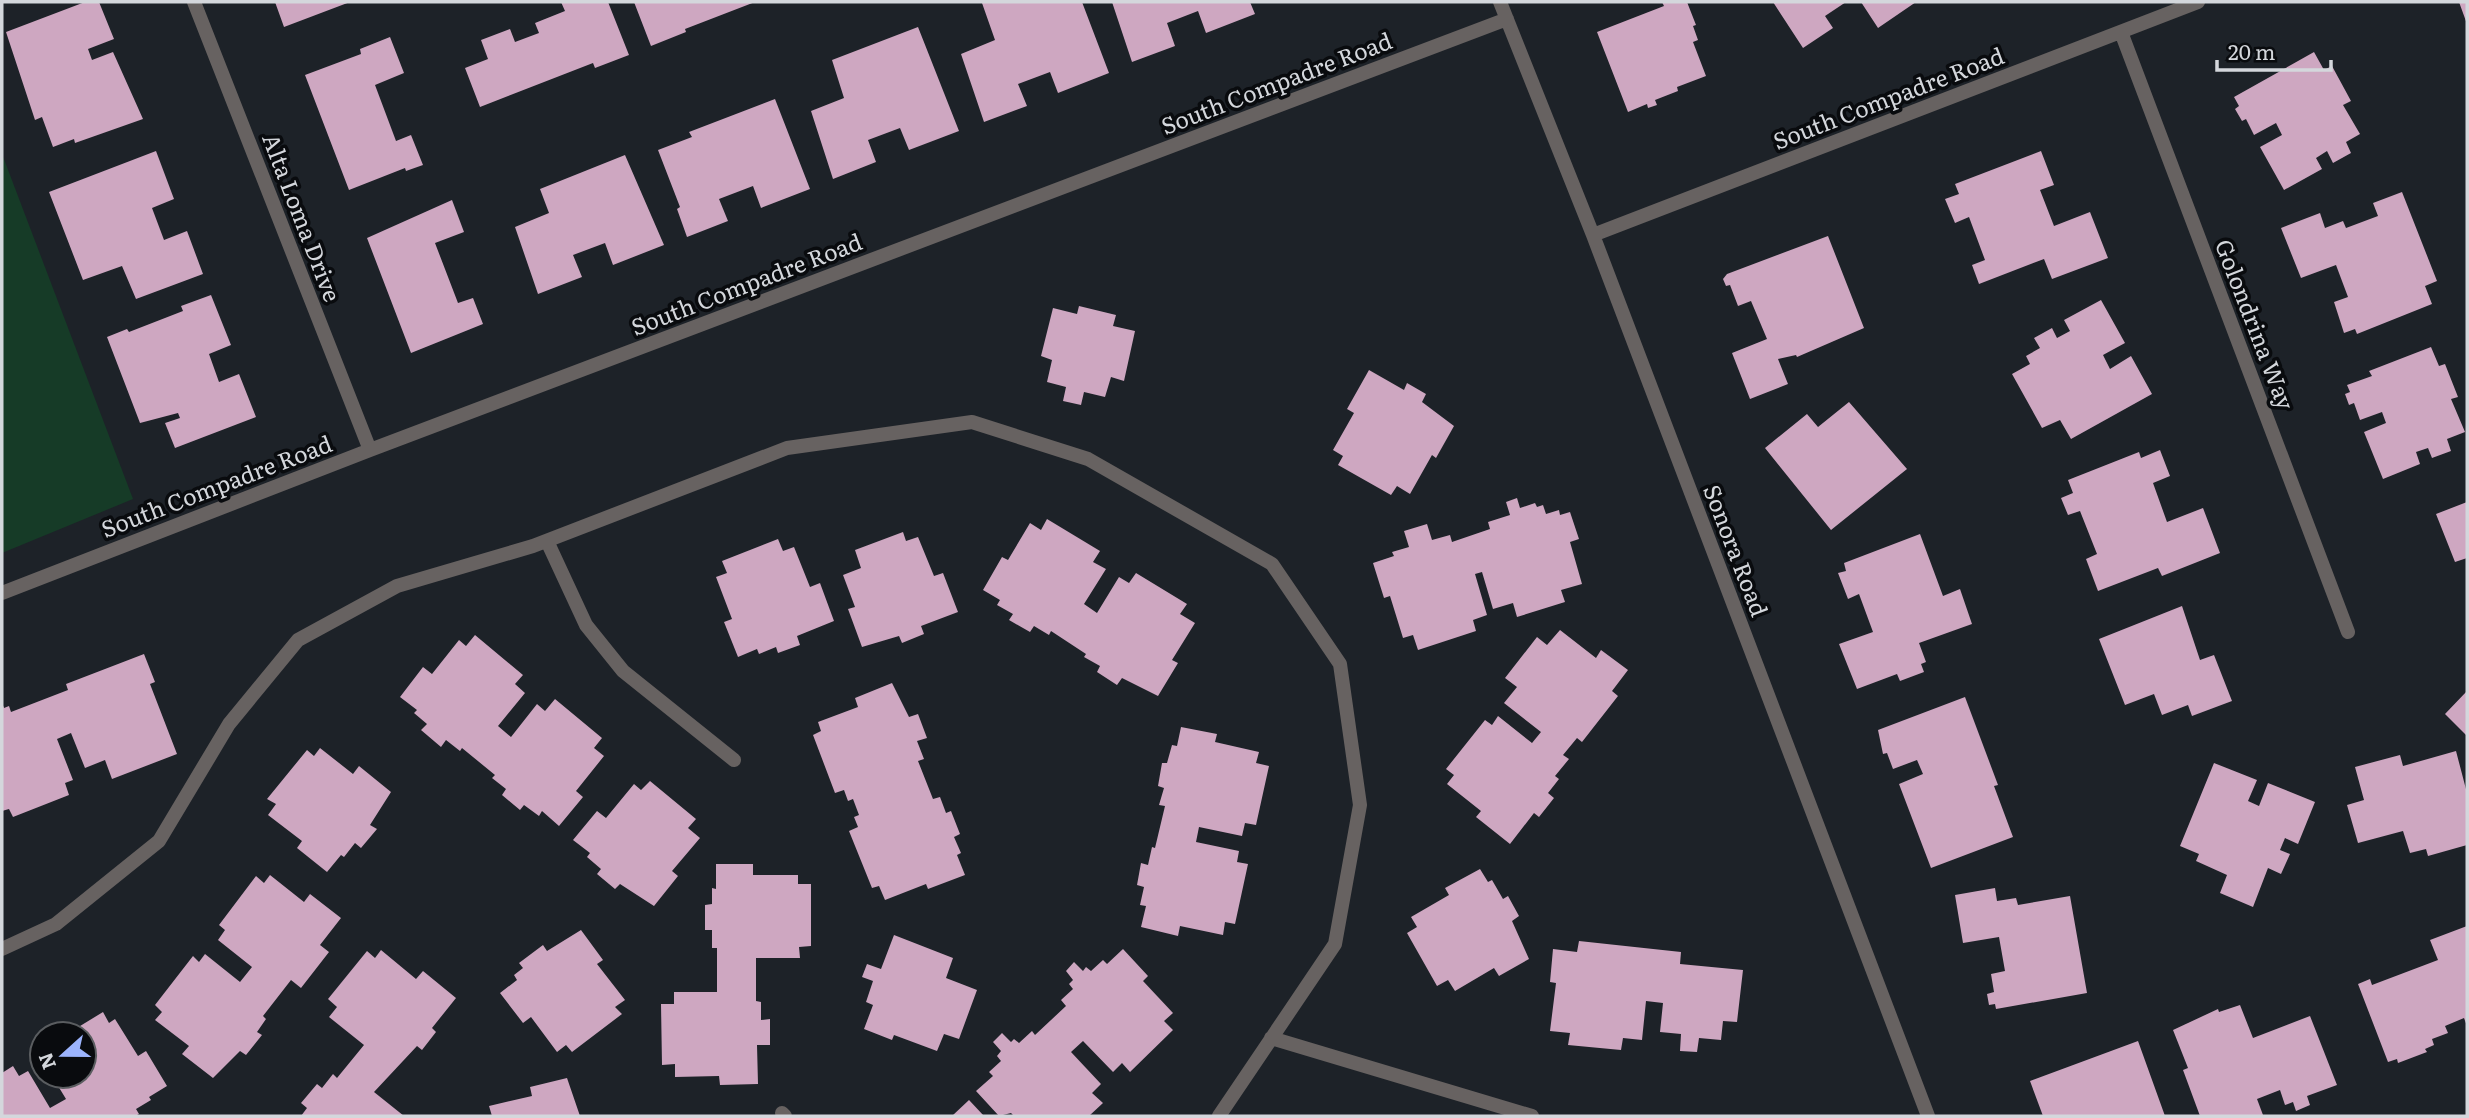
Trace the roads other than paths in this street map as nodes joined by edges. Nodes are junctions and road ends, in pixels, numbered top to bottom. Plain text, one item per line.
1 (194, 2) edge
2 (1500, 2) edge
3 (2198, 2) edge
4 (1507, 19) junction
5 (2121, 32) junction
6 (1593, 235) junction
7 (370, 450) junction
8 (547, 541) junction
9 (2, 593) edge
10 (2348, 632) dead end
11 (734, 760) dead end
12 (2, 949) edge
13 (1271, 1038) junction
14 (1219, 1116) edge
15 (1532, 1116) edge
16 (1928, 1116) edge

1 - 7 street, Alta Loma Drive
2 - 4 street, Sonora Road
3 - 5 street, South Compadre Road
4 - 6 street, Sonora Road
4 - 7 street, South Compadre Road
5 - 6 street, South Compadre Road
5 - 10 street, Golondrina Way
6 - 16 street, Sonora Road
7 - 9 street, South Compadre Road
8 - 11 street
8 - 12 street
8 - 13 street
13 - 14 street
13 - 15 street

